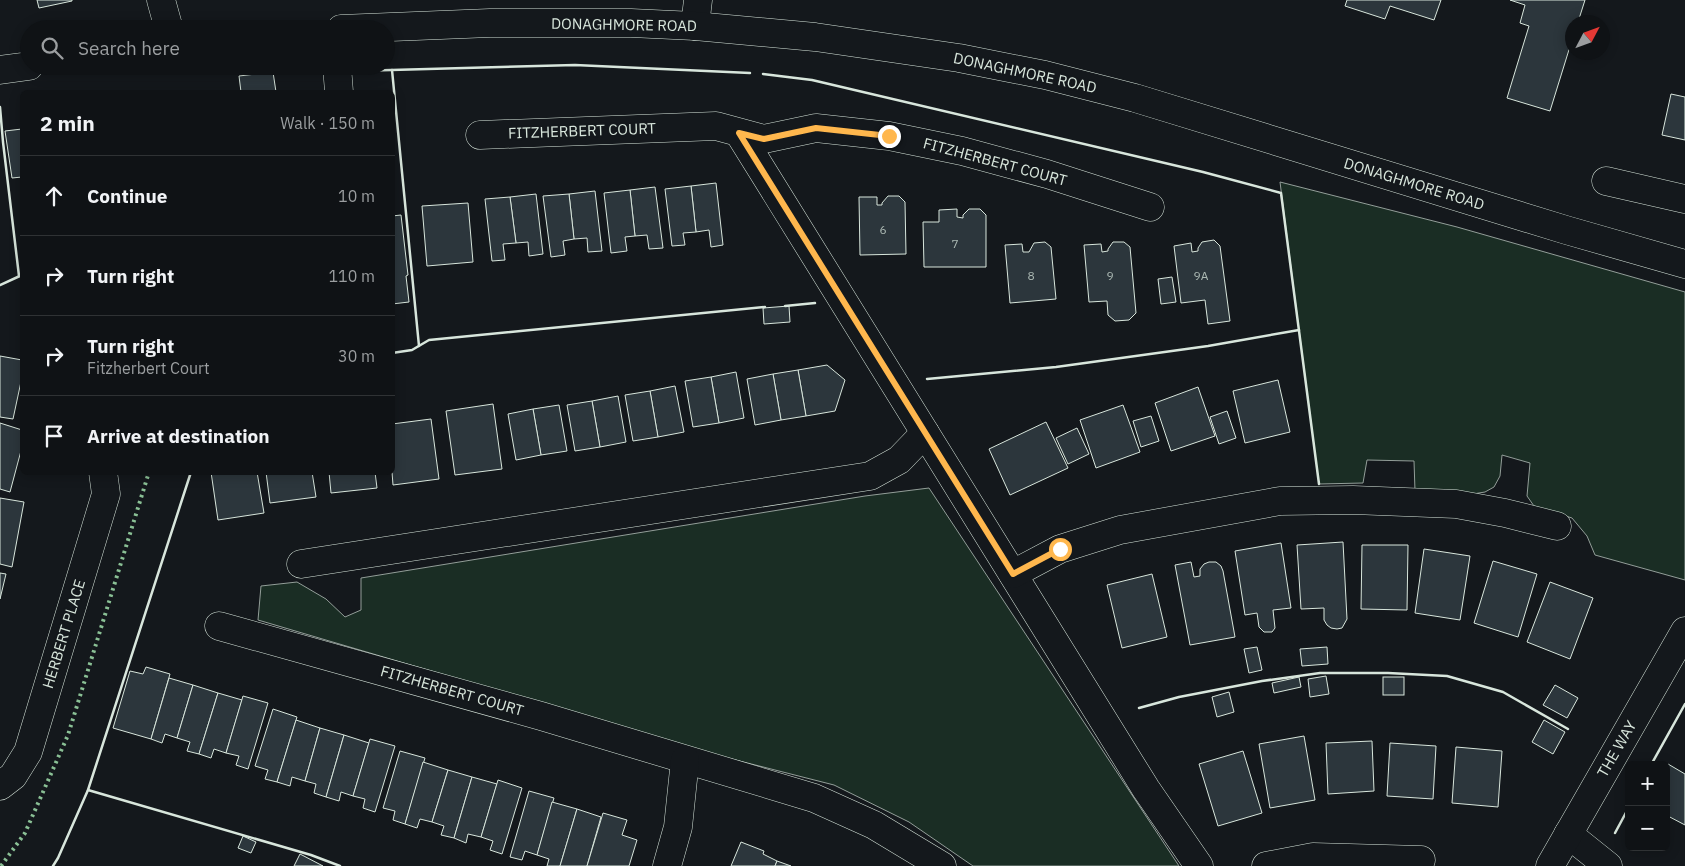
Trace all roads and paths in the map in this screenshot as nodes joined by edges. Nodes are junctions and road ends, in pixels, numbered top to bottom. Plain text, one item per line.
1 (161, 0) edge
2 (697, 13) edge
3 (167, 20) edge
4 (395, 27) edge
5 (20, 67) edge
6 (0, 70) edge
7 (338, 75) edge
8 (339, 90) edge
9 (739, 133) junction
10 (480, 135) dead end
11 (1606, 181) dead end
12 (1685, 199) edge
13 (1150, 207) dead end
14 (1685, 264) edge
15 (925, 433) junction
16 (103, 475) edge
17 (1557, 526) dead end
18 (301, 564) dead end
19 (1013, 574) junction
20 (219, 626) dead end
21 (1685, 631) edge
22 (685, 760) junction
23 (0, 786) edge
24 (1568, 834) junction
25 (1421, 860) dead end
26 (667, 866) edge
27 (942, 866) edge
28 (1199, 866) edge
29 (1266, 866) edge
30 (1550, 866) edge
31 (1608, 866) edge

1 - 3 street
2 - 4 street, DONAGHMORE ROAD
2 - 14 street, DONAGHMORE ROAD
5 - 6 street
7 - 8 street
9 - 10 street, FITZHERBERT COURT
9 - 13 street, FITZHERBERT COURT
9 - 15 street
11 - 12 street
15 - 18 street
15 - 19 street
16 - 23 street, HERBERT PLACE
17 - 19 street
19 - 28 street
20 - 22 street, FITZHERBERT COURT
21 - 24 street, THE WAY
22 - 26 street
22 - 27 street, FITZHERBERT COURT
24 - 30 street, THE WAY
24 - 31 street
25 - 29 street

